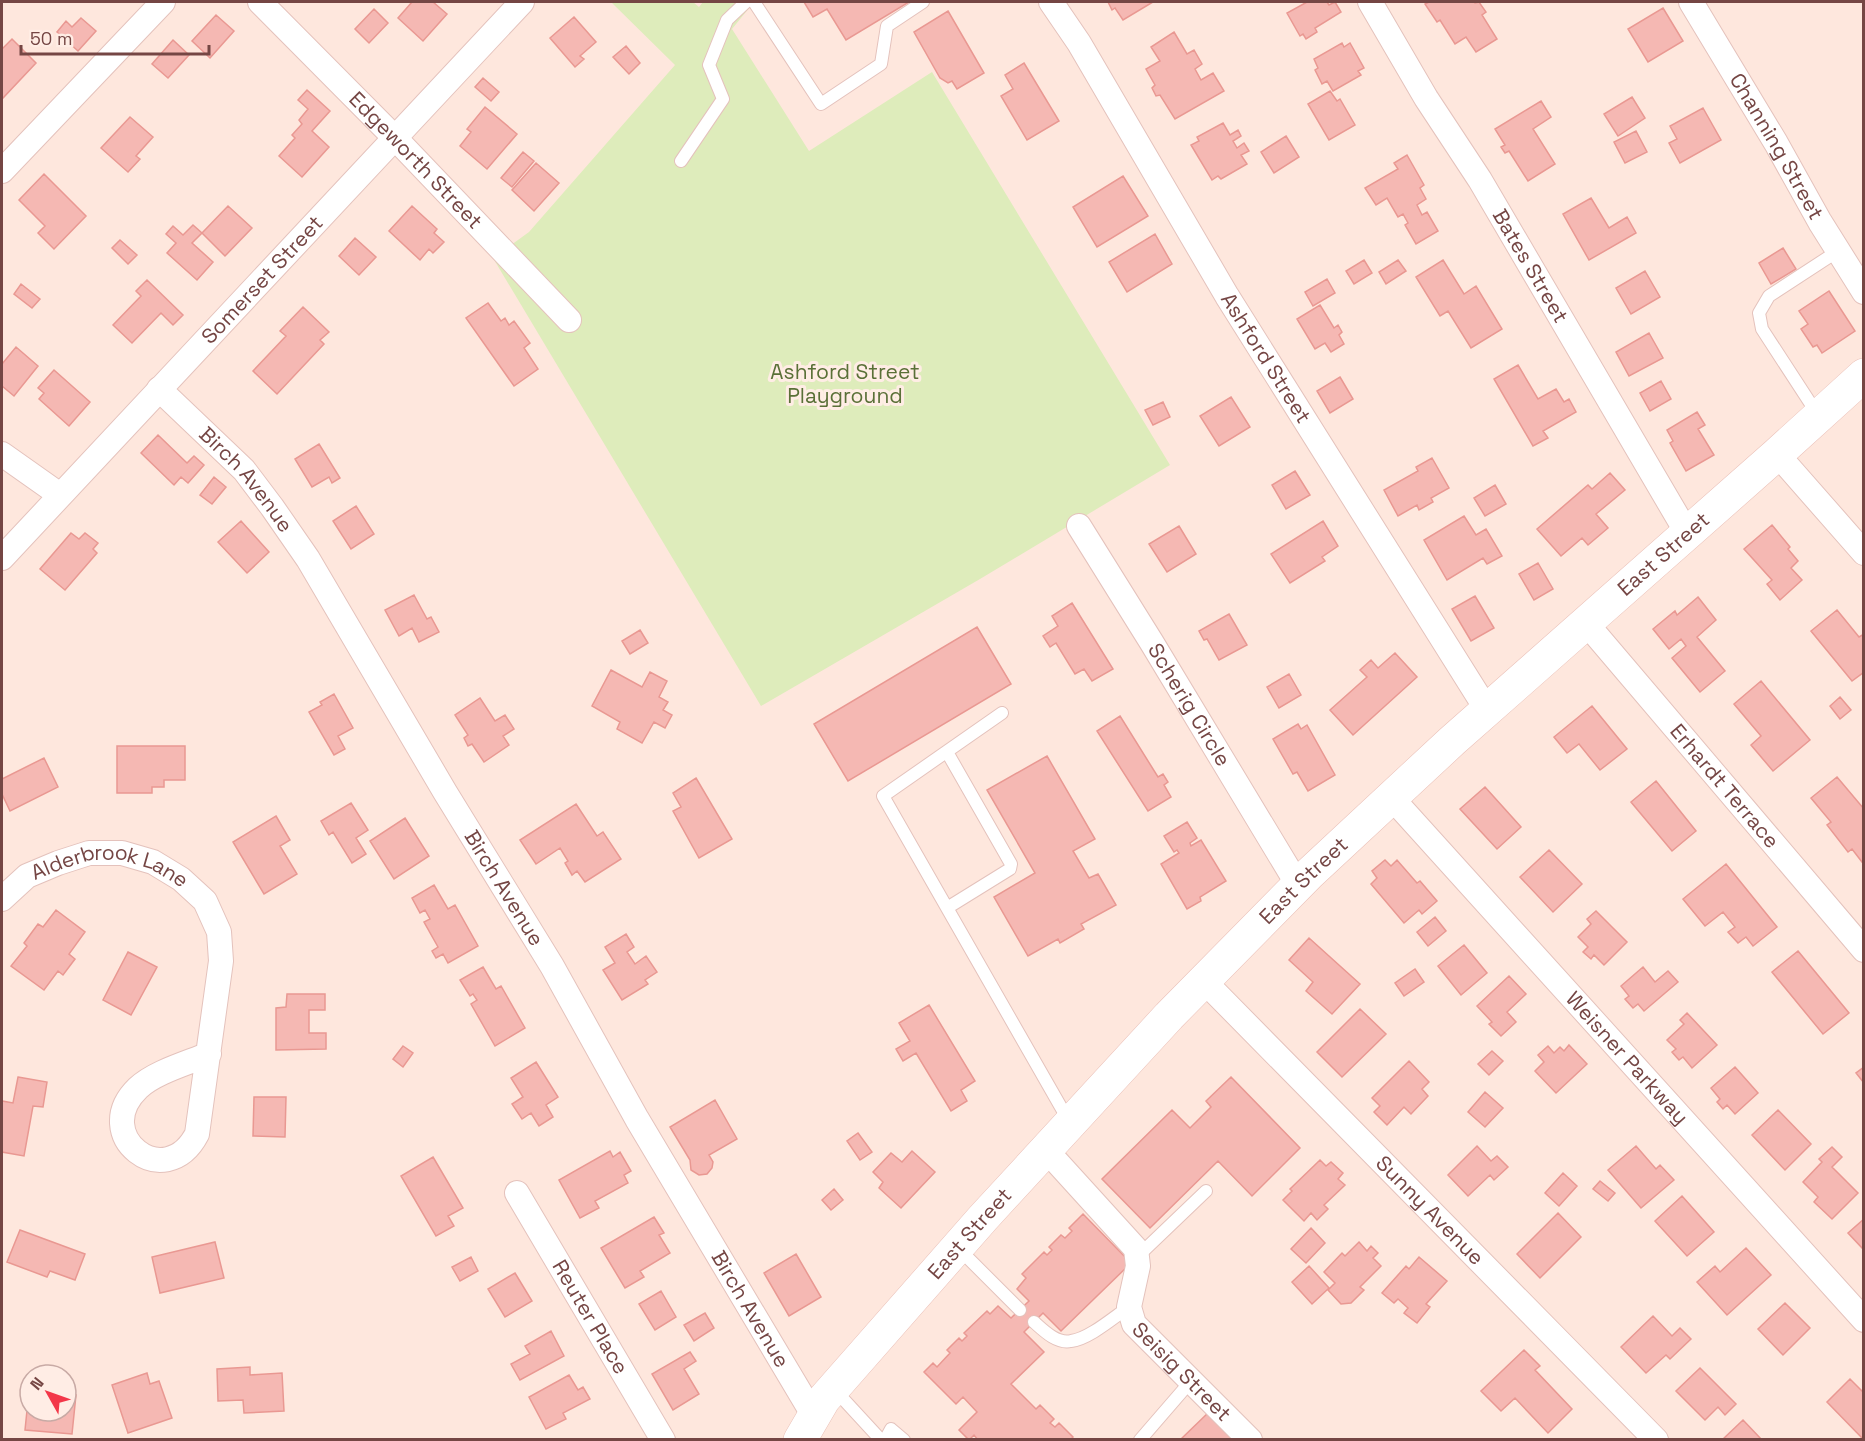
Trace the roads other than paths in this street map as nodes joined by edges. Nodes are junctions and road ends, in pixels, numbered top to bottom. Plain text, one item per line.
1 (164, 2) edge
2 (260, 2) edge
3 (522, 2) edge
4 (746, 2) edge
5 (754, 2) edge
6 (923, 2) edge
7 (1051, 2) edge
8 (1370, 2) edge
9 (1691, 2) edge
10 (395, 138) junction
11 (681, 161) dead end
12 (2, 171) edge
13 (1838, 251) junction
14 (1863, 292) edge
15 (569, 320) dead end
16 (1863, 375) edge
17 (159, 389) junction
18 (1818, 416) junction
19 (2, 454) edge
20 (1777, 454) junction
21 (60, 495) junction
22 (1079, 526) dead end
23 (1687, 533) junction
24 (1863, 553) edge
25 (2, 558) edge
26 (1586, 623) junction
27 (1487, 710) junction
28 (1002, 714) dead end
29 (947, 752) junction
30 (1391, 796) junction
31 (1298, 885) junction
32 (2, 899) edge
33 (947, 908) junction
34 (1863, 950) edge
35 (1204, 981) junction
36 (209, 1054) junction
37 (1070, 1124) junction
38 (1046, 1149) junction
39 (1206, 1191) dead end
40 (517, 1193) dead end
41 (957, 1247) junction
42 (1137, 1257) junction
43 (1130, 1307) junction
44 (1020, 1310) dead end
45 (1863, 1320) edge
46 (1034, 1322) dead end
47 (1191, 1381) junction
48 (833, 1388) junction
49 (807, 1428) edge
50 (663, 1440) edge
51 (883, 1440) edge
52 (904, 1440) edge
53 (1140, 1440) edge
54 (1250, 1440) edge
55 (1656, 1440) edge

1 - 12 street
2 - 10 street, Edgeworth Street
3 - 10 street, Somerset Street
4 - 11 lane
5 - 6 lane
7 - 27 street, Ashford Street
8 - 23 street, Bates Street
9 - 13 street, Channing Street
10 - 15 street, Edgeworth Street
10 - 17 street, Somerset Street
13 - 14 street, Channing Street
13 - 18 lane
16 - 18 main road, East Street
17 - 21 street, Somerset Street
17 - 49 street, Birch Avenue
18 - 20 main road, East Street
19 - 21 street
20 - 23 main road, East Street
20 - 24 street
21 - 25 street, Somerset Street
22 - 31 street, Scherig Circle
23 - 26 main road, East Street
26 - 27 main road, East Street
26 - 34 street, Erhardt Terrace
27 - 30 main road, East Street
28 - 29 lane
29 - 33 lane
29 - 33 lane
30 - 31 main road, East Street
30 - 45 street, Weisner Parkway
31 - 35 main road, East Street
32 - 36 street, Alderbrook Lane
33 - 37 lane
35 - 37 main road, East Street
35 - 55 street, Sunny Avenue
36 - 36 street, Alderbrook Lane
37 - 38 main road, East Street
38 - 41 main road, East Street
38 - 42 street
39 - 42 lane
40 - 50 street, Reuter Place
41 - 44 lane
41 - 48 main road, East Street
42 - 43 street, Seisig Street
43 - 46 lane
43 - 47 street, Seisig Street
47 - 53 lane
47 - 54 street, Seisig Street
48 - 49 main road, East Street
48 - 51 lane
51 - 52 lane

